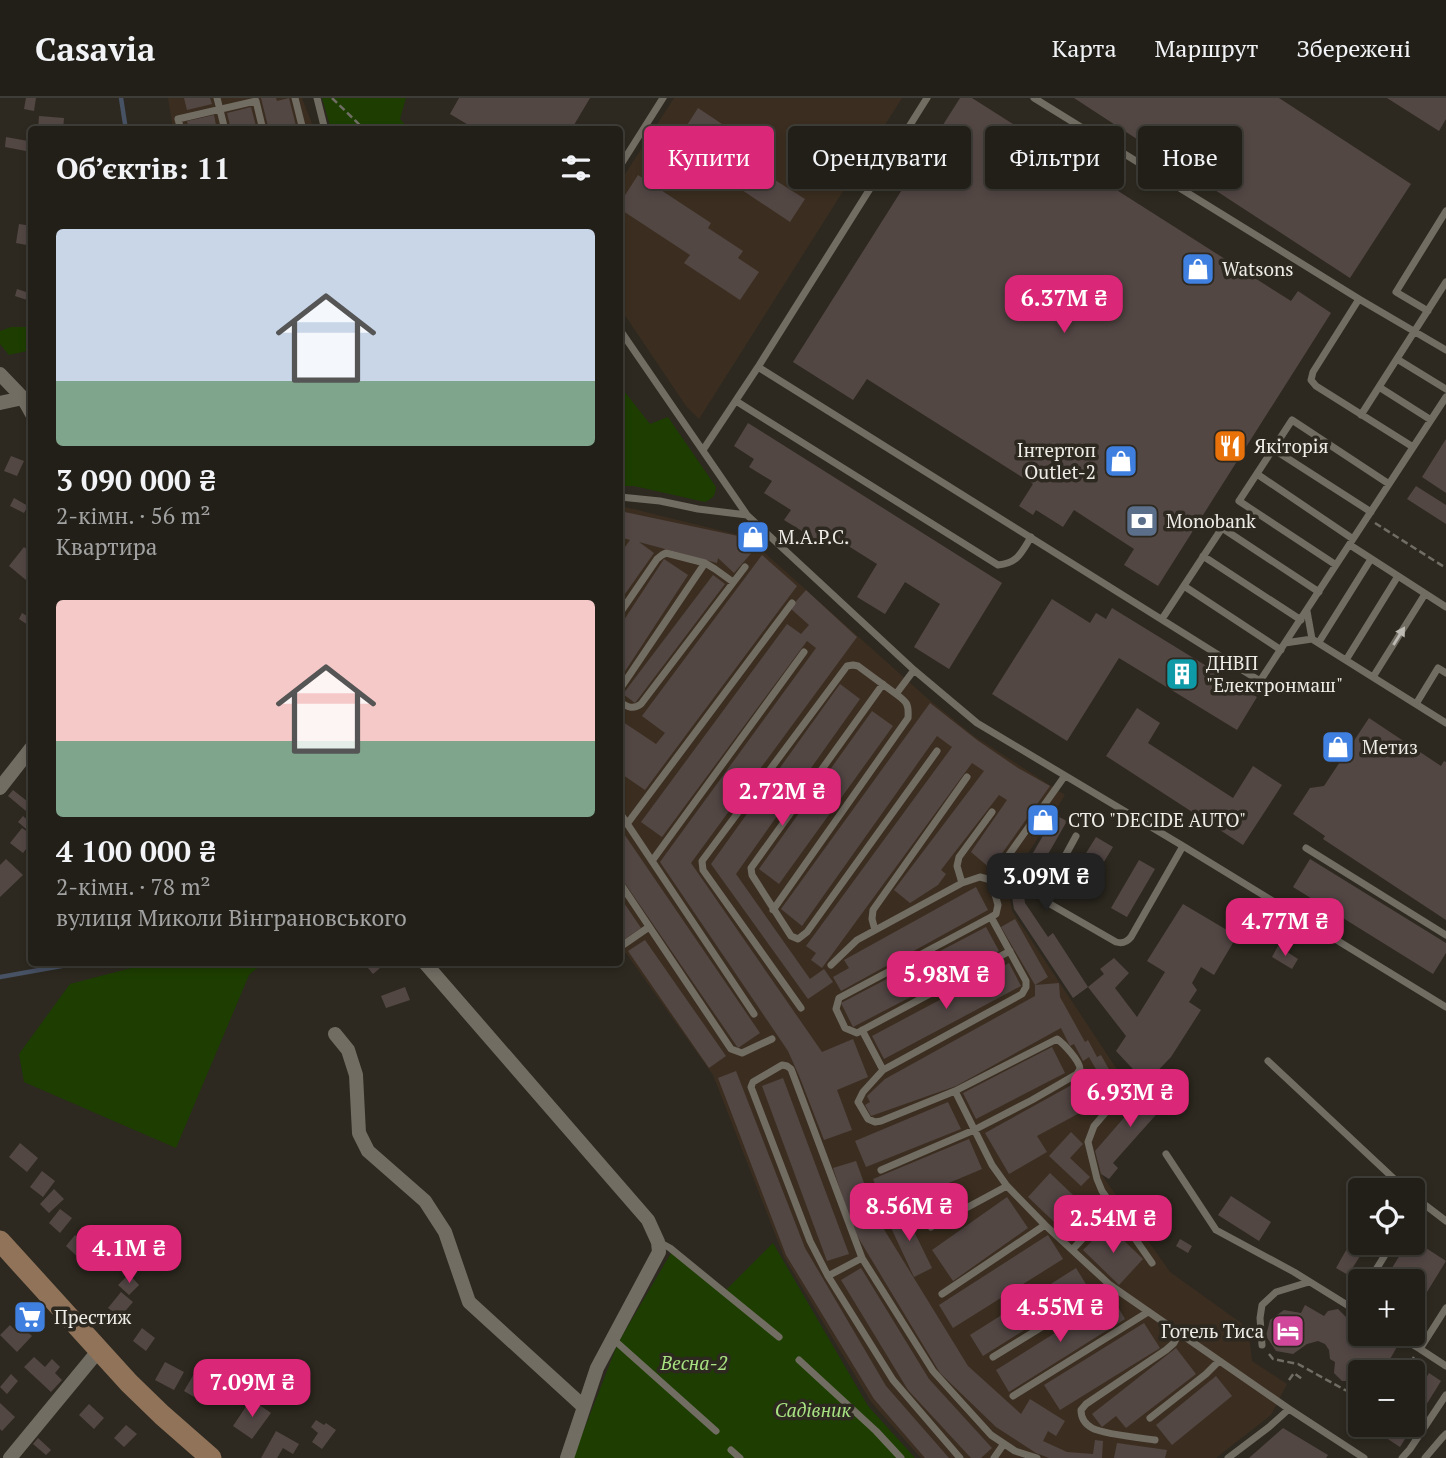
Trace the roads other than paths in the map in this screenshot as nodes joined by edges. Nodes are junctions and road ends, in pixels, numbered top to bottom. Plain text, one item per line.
1 (217, 98) edge
2 (295, 98) edge
3 (315, 98) edge
4 (663, 98) edge
5 (927, 98) edge
6 (1034, 98) edge
7 (256, 99) edge
8 (220, 109) junction
9 (180, 126) edge
10 (224, 126) edge
11 (262, 126) edge
12 (302, 126) edge
13 (324, 126) edge
14 (623, 161) edge
15 (1446, 211) edge
16 (1446, 282) edge
17 (1359, 299) junction
18 (1428, 311) junction
19 (1414, 332) junction
20 (623, 334) edge
21 (1446, 350) edge
22 (1397, 359) junction
23 (758, 367) junction
24 (0, 374) edge
25 (1379, 387) junction
26 (1446, 389) edge
27 (1446, 397) edge
28 (23, 398) junction
29 (736, 401) junction
30 (0, 403) edge
31 (28, 407) edge
32 (1361, 415) junction
33 (1431, 420) junction
34 (1413, 447) junction
35 (1273, 449) junction
36 (703, 450) junction
37 (1256, 474) junction
38 (1389, 484) junction
39 (623, 497) edge
40 (747, 515) junction
41 (1369, 515) junction
42 (1031, 537) junction
43 (1351, 542) junction
44 (1203, 556) junction
45 (1371, 559) junction
46 (705, 563) junction
47 (1336, 565) junction
48 (745, 567) dead end
49 (1398, 576) junction
50 (733, 582) junction
51 (1184, 586) junction
52 (1319, 592) junction
53 (1425, 594) junction
54 (792, 603) dead end
55 (1446, 607) edge
56 (623, 609) edge
57 (1307, 611) junction
58 (1162, 619) junction
59 (1301, 620) junction
60 (1315, 640) junction
61 (1283, 647) junction
62 (804, 652) dead end
63 (1346, 660) junction
64 (914, 670) junction
65 (1446, 673) edge
66 (1373, 677) junction
67 (883, 684) junction
68 (623, 685) edge
69 (896, 694) junction
70 (623, 704) edge
71 (1416, 704) junction
72 (1445, 720) edge
73 (937, 751) dead end
74 (28, 752) edge
75 (1064, 776) junction
76 (967, 777) dead end
77 (0, 788) edge
78 (992, 812) dead end
79 (623, 818) edge
80 (627, 824) junction
81 (1076, 836) dead end
82 (1183, 846) junction
83 (1306, 848) dead end
84 (652, 862) junction
85 (991, 880) junction
86 (962, 883) junction
87 (623, 888) edge
88 (773, 910) junction
89 (991, 917) junction
90 (649, 927) junction
91 (875, 930) junction
92 (1446, 935) edge
93 (623, 945) edge
94 (1010, 951) junction
95 (831, 965) dead end
96 (427, 966) edge
97 (1446, 1007) edge
98 (801, 1008) dead end
99 (754, 1014) dead end
100 (862, 1030) junction
101 (335, 1034) dead end
102 (772, 1039) dead end
103 (1268, 1061) dead end
104 (883, 1070) junction
105 (955, 1091) junction
106 (1125, 1091) dead end
107 (974, 1130) junction
108 (1166, 1154) dead end
109 (881, 1170) dead end
110 (1393, 1178) edge
111 (1007, 1186) junction
112 (1113, 1206) junction
113 (1425, 1206) edge
114 (1446, 1221) edge
115 (1045, 1225) junction
116 (931, 1227) dead end
117 (0, 1241) edge
118 (658, 1242) junction
119 (1072, 1250) junction
120 (862, 1258) junction
121 (1152, 1263) dead end
122 (828, 1276) junction
123 (1309, 1283) junction
124 (1110, 1285) junction
125 (942, 1294) dead end
126 (1348, 1306) edge
127 (1446, 1308) edge
128 (1148, 1312) junction
129 (1179, 1334) junction
130 (779, 1337) dead end
131 (612, 1339) junction
132 (1262, 1345) road end
133 (1415, 1346) edge
134 (1420, 1349) junction
135 (99, 1350) junction
136 (993, 1357) dead end
137 (799, 1360) dead end
138 (1219, 1361) junction
139 (1446, 1366) edge
140 (1013, 1396) dead end
141 (1446, 1396) edge
142 (584, 1408) junction
143 (1289, 1409) junction
144 (1150, 1418) dead end
145 (716, 1431) dead end
146 (1446, 1434) edge
147 (1155, 1440) dead end
148 (1003, 1445) junction
149 (731, 1450) dead end
150 (10, 1458) edge
151 (211, 1458) edge
152 (567, 1458) edge
153 (740, 1458) edge
154 (901, 1458) edge
155 (960, 1458) edge
156 (994, 1458) edge
157 (1037, 1458) edge
158 (1228, 1458) edge
159 (1364, 1458) edge
160 (1402, 1458) edge
161 (1425, 1458) edge

1 - 8 lane
2 - 12 lane
3 - 13 lane
4 - 14 lane
5 - 23 lane
6 - 17 lane
7 - 8 lane
7 - 11 lane
8 - 9 lane
8 - 10 lane
15 - 18 lane
16 - 18 lane
17 - 19 lane
17 - 32 lane
18 - 19 lane
19 - 21 lane
19 - 22 lane
20 - 36 lane
22 - 25 lane
22 - 26 lane
23 - 29 lane
23 - 42 lane
24 - 28 street
25 - 32 lane
25 - 33 lane
27 - 33 lane
28 - 30 street
28 - 31 street
29 - 36 lane
29 - 42 lane
32 - 34 lane
33 - 34 lane
34 - 38 lane
35 - 37 lane
35 - 38 lane
35 - 41 lane
36 - 40 lane
37 - 43 lane
37 - 47 lane
38 - 41 lane
39 - 40 lane
40 - 64 lane
41 - 43 lane
42 - 58 lane
43 - 45 lane
43 - 47 lane
44 - 51 lane
44 - 52 lane
44 - 59 lane
45 - 49 lane
45 - 60 lane
46 - 50 lane
46 - 56 lane
46 - 68 lane
47 - 52 lane
48 - 50 lane
49 - 53 lane
49 - 63 lane
50 - 70 lane
51 - 58 lane
51 - 61 lane
52 - 57 lane
53 - 55 lane
66 -> 53 lane
54 - 80 lane
57 - 59 lane
57 - 60 lane
58 - 61 lane
59 - 61 lane
60 - 61 lane
60 - 63 lane
62 - 84 lane
63 - 66 lane
64 - 69 lane
64 - 75 lane
65 - 71 lane
66 - 71 lane
67 - 69 lane
67 - 88 lane
67 - 98 lane
69 - 88 lane
71 - 72 lane
73 - 88 lane
74 - 77 street
75 - 82 lane
75 - 85 lane
76 - 91 lane
78 - 86 lane
79 - 80 lane
80 - 84 lane
81 - 82 lane
82 - 97 lane
83 - 92 lane
84 - 99 lane
85 - 86 lane
85 - 89 lane
86 - 91 lane
87 - 90 lane
89 - 94 lane
89 - 100 lane
90 - 93 lane
90 - 102 lane
91 - 95 lane
94 - 100 lane
94 - 104 lane
96 - 118 street
100 - 104 lane
101 - 142 street
103 - 110 lane
104 - 105 lane
105 - 107 lane
105 - 107 lane
106 - 112 lane
107 - 109 lane
107 - 111 lane
108 - 123 lane
111 - 115 lane
111 - 116 lane
112 - 119 lane
112 - 121 lane
113 - 114 lane
115 - 119 lane
115 - 125 lane
117 - 135 main road
118 - 130 lane
118 - 131 street
119 - 124 lane
120 - 122 lane
120 - 122 lane
120 - 148 lane
122 - 155 lane
123 - 126 lane
123 - 132 lane
124 - 128 lane
124 - 136 lane
127 - 134 lane
128 - 129 lane
128 - 140 lane
129 - 138 lane
129 - 147 lane
131 - 142 street
131 - 145 lane
133 - 134 lane
134 - 139 lane
135 - 150 street
135 - 151 main road
137 - 154 lane
138 - 143 lane
138 - 144 lane
141 - 160 lane
142 - 152 street
143 - 158 lane
143 - 159 lane
146 - 161 lane
148 - 156 lane
148 - 157 lane
149 - 153 lane

